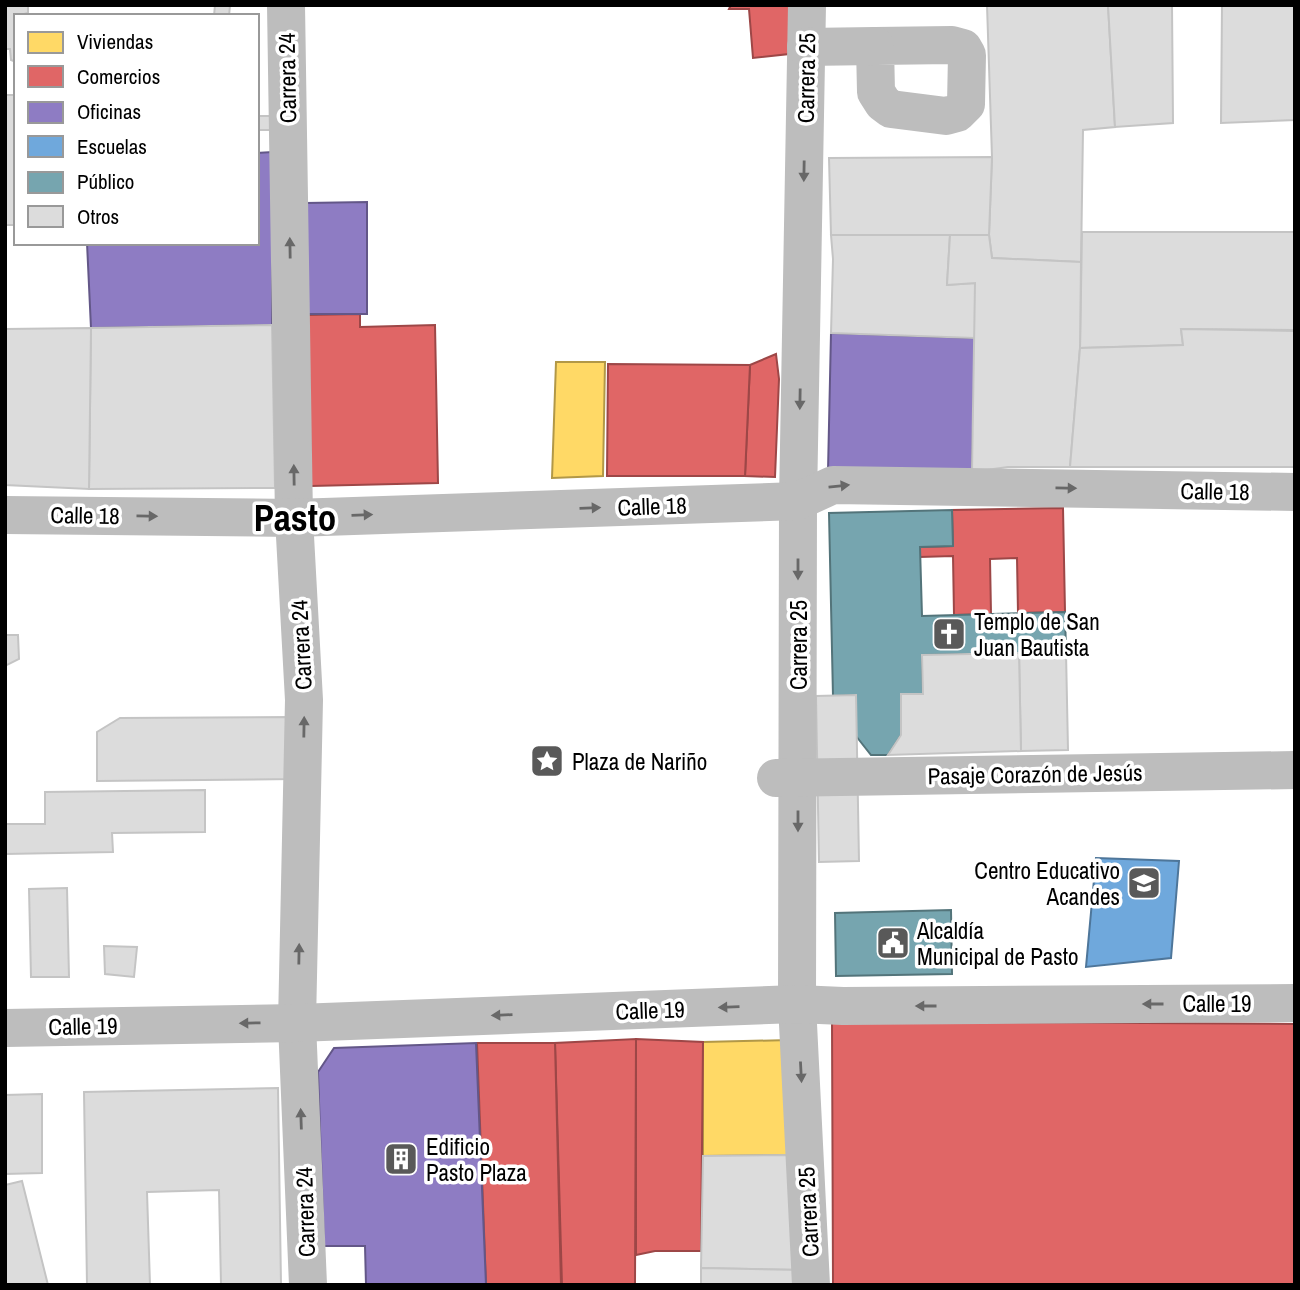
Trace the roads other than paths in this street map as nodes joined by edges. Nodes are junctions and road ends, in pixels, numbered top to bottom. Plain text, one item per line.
1 (286, 5) edge
2 (807, 5) edge
3 (875, 46) dead end
4 (806, 47) junction
5 (1295, 492) edge
6 (798, 501) junction
7 (5, 515) edge
8 (294, 517) junction
9 (1295, 770) edge
10 (787, 778) junction
11 (1295, 1003) edge
12 (797, 1004) junction
13 (297, 1023) junction
14 (5, 1028) edge
15 (308, 1285) edge
16 (811, 1285) edge

8 -> 1 street, Carrera 24
2 - 4 street, Carrera 25
3 - 4 street
4 -> 6 street, Carrera 25
6 -> 5 street, Calle 18
8 -> 6 street, Calle 18
6 -> 10 street, Carrera 25
7 -> 8 street, Calle 18
13 -> 8 street, Carrera 24
9 - 10 street, Pasaje Corazón de Jesús
10 -> 12 street, Carrera 25
11 -> 12 street, Calle 19
12 -> 13 street, Calle 19
12 -> 16 street, Carrera 25
13 -> 14 street, Calle 19
15 -> 13 street, Carrera 24

